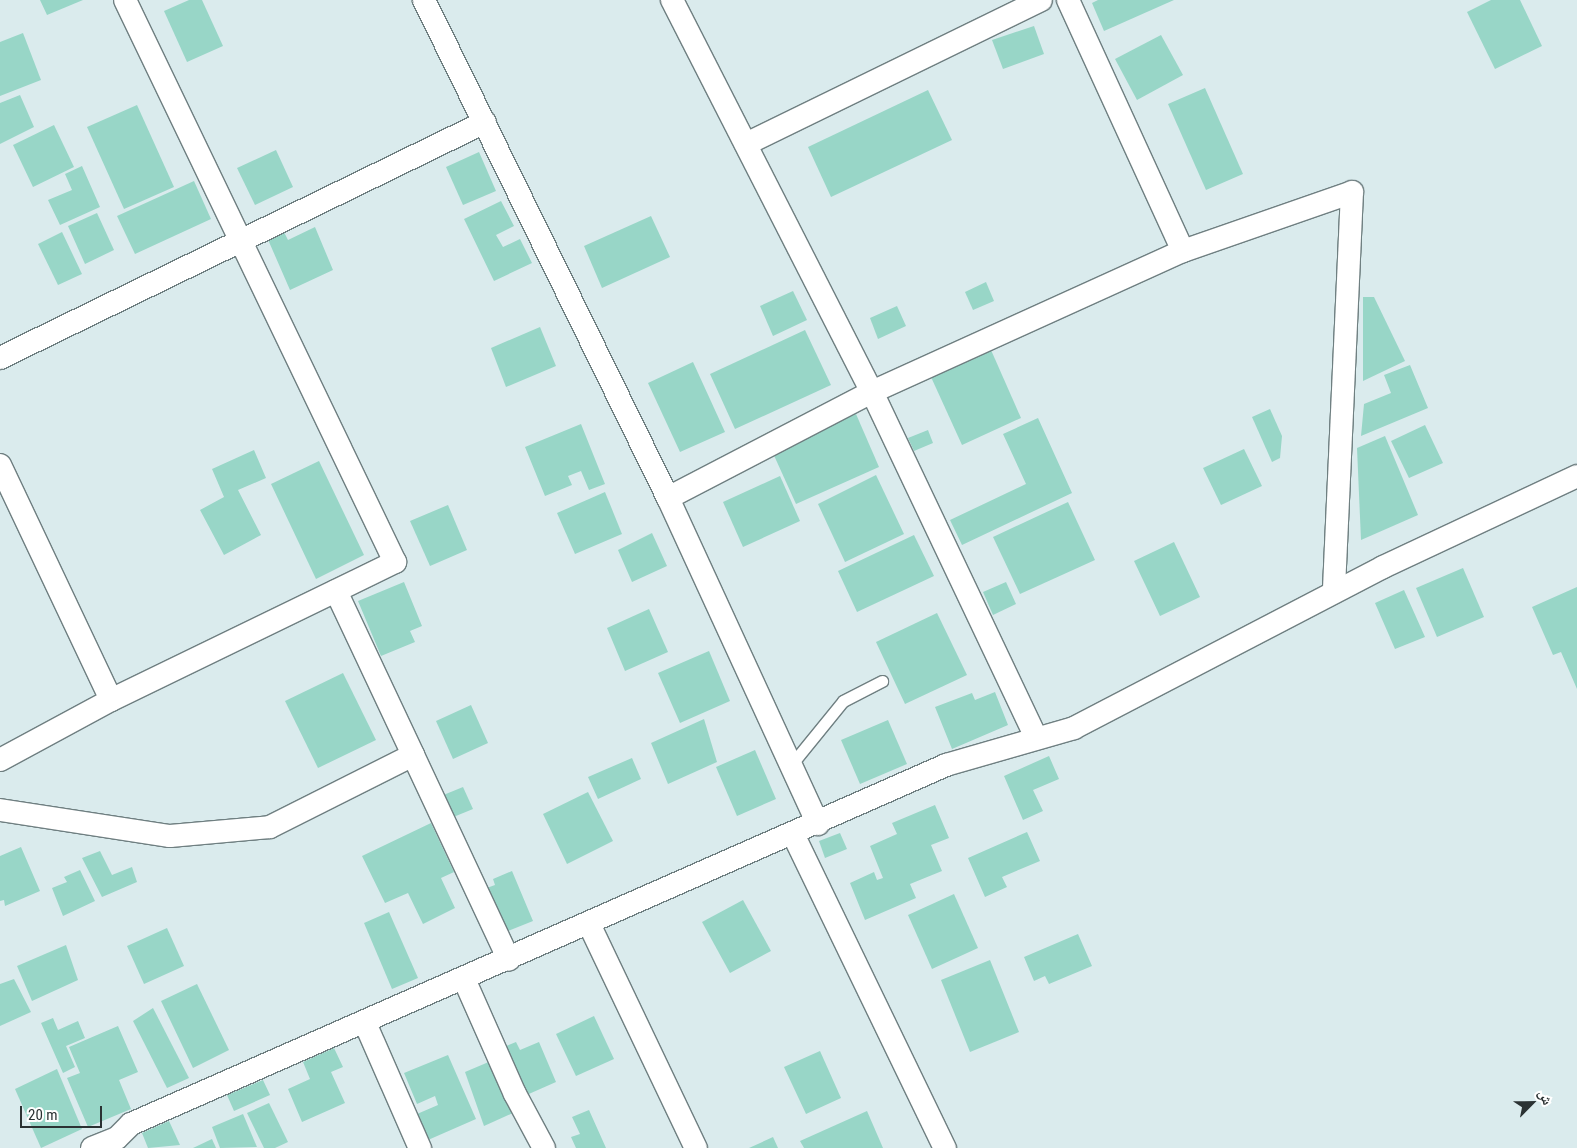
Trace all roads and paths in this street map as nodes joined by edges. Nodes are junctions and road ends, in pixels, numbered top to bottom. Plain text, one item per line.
1 (124, 0) edge
2 (672, 0) edge
3 (1041, 0) edge
4 (1068, 0) edge
5 (428, 1) edge
6 (485, 122) junction
7 (746, 144) junction
8 (242, 241) junction
9 (1183, 251) junction
10 (0, 358) edge
11 (872, 392) junction
12 (0, 465) edge
13 (1577, 476) edge
14 (668, 498) junction
15 (336, 591) junction
16 (1334, 592) junction
17 (882, 681) dead end
18 (111, 700) junction
19 (1036, 738) junction
20 (413, 756) junction
21 (0, 760) edge
22 (791, 765) junction
23 (0, 810) edge
24 (818, 824) junction
25 (793, 834) junction
26 (589, 924) junction
27 (509, 960) junction
28 (464, 979) junction
29 (366, 1023) junction
30 (119, 1143) edge
31 (92, 1148) edge
32 (420, 1148) edge
33 (544, 1148) edge
34 (696, 1148) edge
35 (945, 1148) edge

1 - 8 street
2 - 7 street
3 - 7 street
4 - 9 street
5 - 6 street
6 - 8 street
6 - 14 street
7 - 11 street
8 - 10 street
8 - 15 street
9 - 11 street
9 - 16 street
11 - 14 street
11 - 19 street
12 - 18 street
13 - 16 street
14 - 22 street
15 - 18 street
15 - 20 street
16 - 19 street
17 - 22 lane
18 - 21 street
19 - 24 street
20 - 23 street
20 - 27 street
22 - 24 street
24 - 25 street
25 - 26 street
25 - 35 street
26 - 27 street
26 - 34 street
27 - 28 street
28 - 29 street
28 - 33 street
29 - 30 street
29 - 32 street
30 - 31 street

